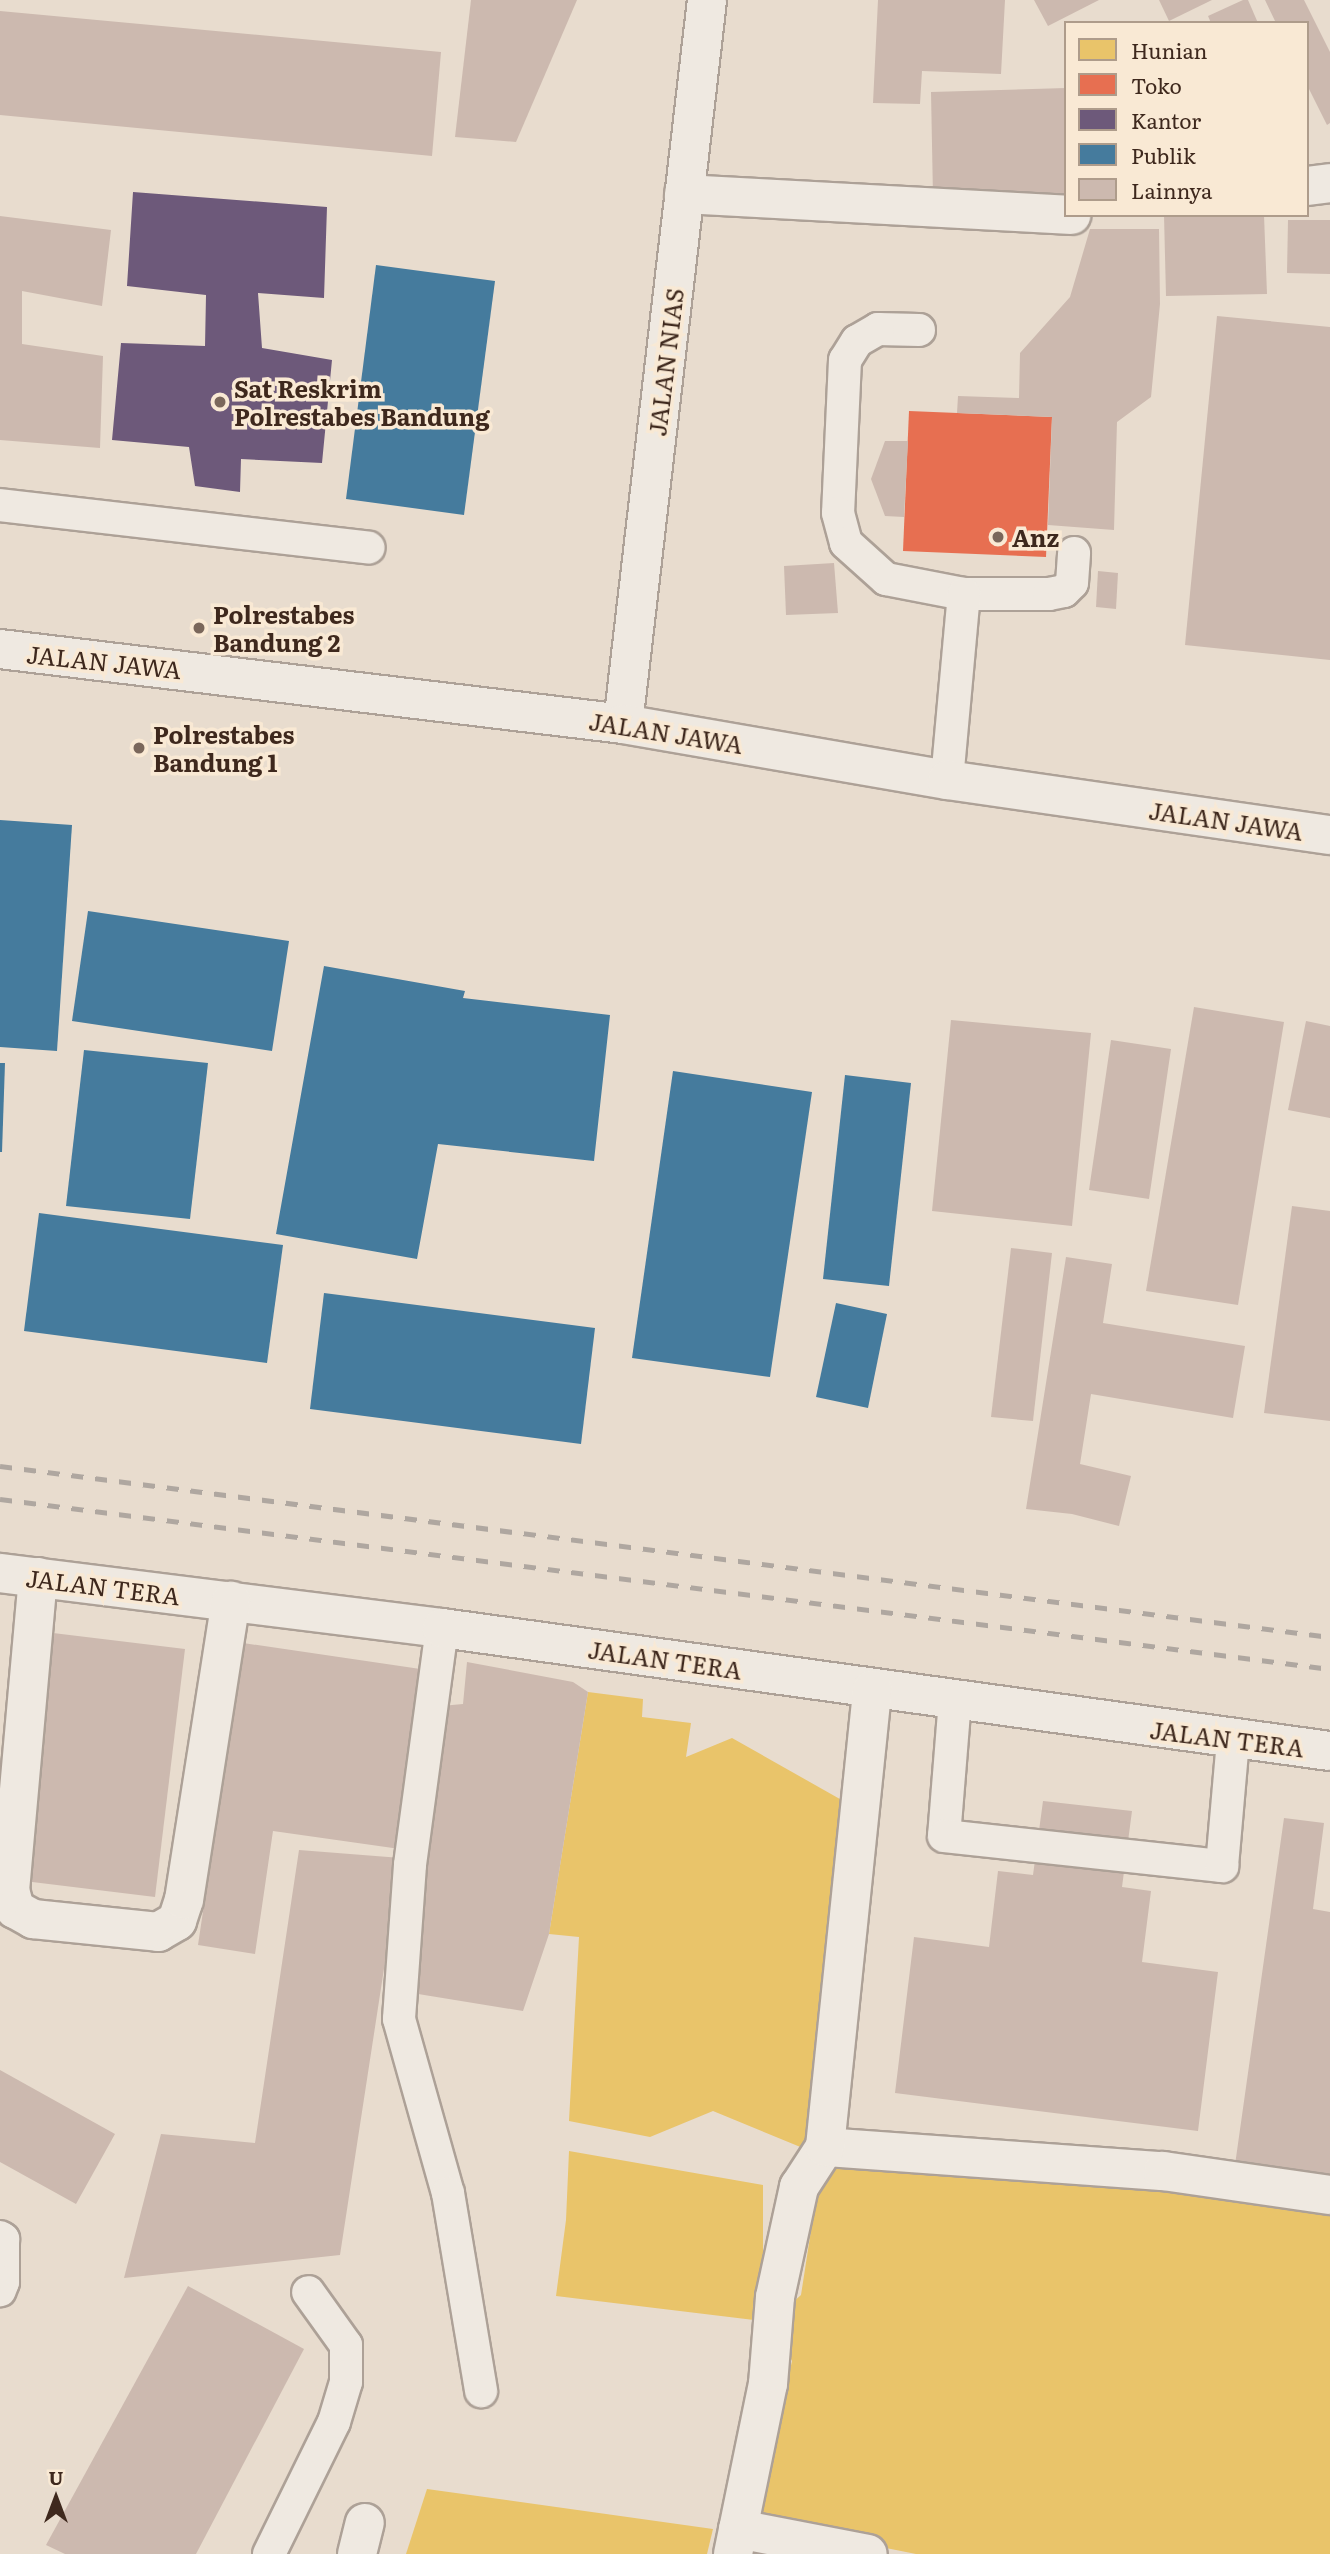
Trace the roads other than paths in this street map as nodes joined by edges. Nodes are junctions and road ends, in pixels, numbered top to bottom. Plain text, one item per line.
1 (707, 0) edge
2 (1330, 183) edge
3 (1309, 186) edge
4 (684, 194) junction
5 (1064, 215) edge
6 (919, 330) dead end
7 (0, 505) edge
8 (369, 548) dead end
9 (1074, 554) dead end
10 (964, 594) junction
11 (0, 649) edge
12 (623, 724) junction
13 (947, 780) junction
14 (1330, 835) edge
15 (0, 1573) edge
16 (38, 1577) junction
17 (231, 1601) junction
18 (442, 1628) junction
19 (872, 1689) junction
20 (955, 1700) junction
21 (1233, 1740) junction
22 (1330, 1751) edge
23 (825, 2147) junction
24 (1330, 2195) edge
25 (0, 2237) edge
26 (0, 2290) edge
27 (308, 2292) dead end
28 (481, 2391) dead end
29 (736, 2542) edge
30 (269, 2554) edge
31 (868, 2554) edge

1 - 4 street, JALAN NIAS
2 - 3 street
4 - 5 street
4 - 12 street, JALAN NIAS
6 - 10 lane
7 - 8 lane
9 - 10 lane
10 - 13 lane
11 - 12 street, JALAN JAWA
12 - 13 street, JALAN JAWA
13 - 14 street, JALAN JAWA
15 - 16 street, JALAN TERA
16 - 17 street, JALAN TERA
16 - 17 street
17 - 18 street, JALAN TERA
18 - 19 street, JALAN TERA
18 - 28 lane
19 - 20 street, JALAN TERA
19 - 23 street
20 - 21 street, JALAN TERA
20 - 21 lane
21 - 22 street, JALAN TERA
23 - 24 street
23 - 29 street
25 - 26 lane
27 - 30 lane
29 - 31 street

